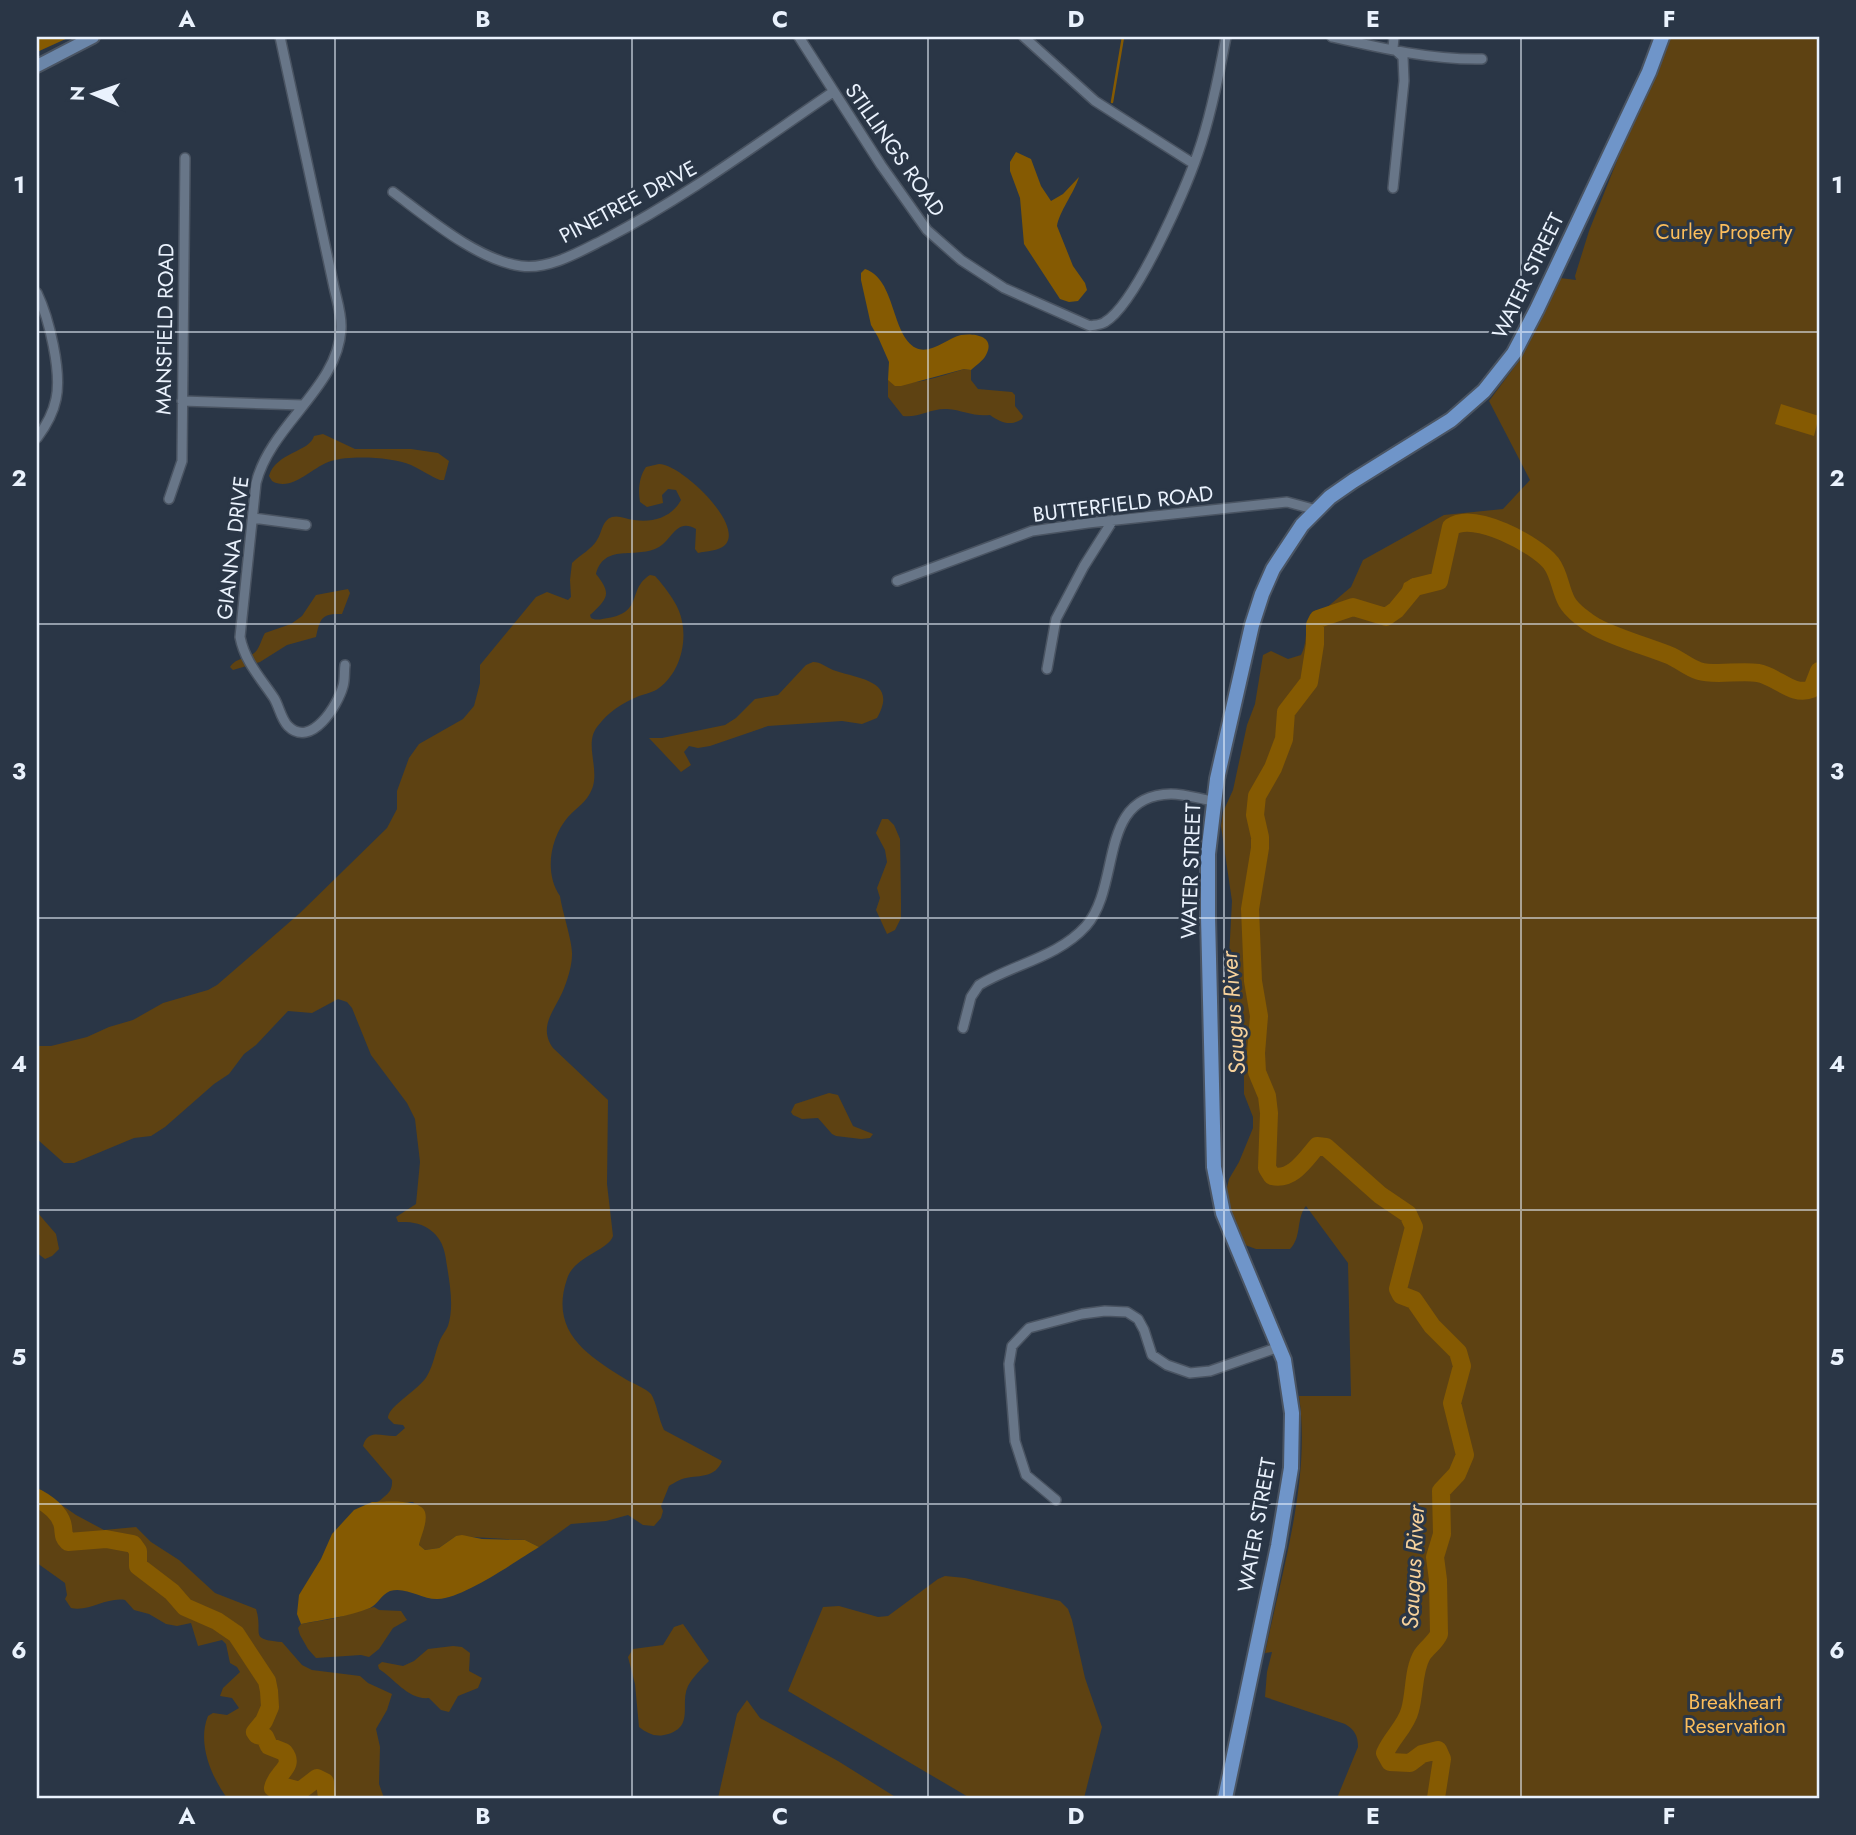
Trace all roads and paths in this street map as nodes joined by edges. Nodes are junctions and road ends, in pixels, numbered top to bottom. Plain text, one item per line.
1 (93, 37) edge
2 (280, 37) edge
3 (799, 37) edge
4 (1024, 37) edge
5 (1226, 37) edge
6 (1332, 37) edge
7 (1394, 37) edge
8 (1662, 37) edge
9 (1393, 48) junction
10 (1482, 59) dead end
11 (37, 66) edge
12 (834, 92) junction
13 (185, 158) dead end
14 (1194, 164) junction
15 (1393, 188) dead end
16 (393, 192) dead end
17 (37, 293) edge
18 (182, 401) junction
19 (303, 405) junction
20 (37, 438) edge
21 (169, 499) dead end
22 (1317, 510) junction
23 (253, 518) junction
24 (1113, 520) junction
25 (306, 525) dead end
26 (897, 581) dead end
27 (345, 665) dead end
28 (1047, 669) dead end
29 (1213, 801) junction
30 (963, 1028) dead end
31 (1279, 1347) junction
32 (1056, 1500) dead end
33 (1225, 1798) edge

1 - 11 main road
2 - 19 street, GIANNA DRIVE
3 - 12 street, STILLINGS ROAD
4 - 14 street
5 - 14 street
6 - 9 street
7 - 9 street
8 - 22 main road, WATER STREET
9 - 10 street
9 - 15 street
12 - 14 street, STILLINGS ROAD
12 - 16 street, PINETREE DRIVE
13 - 18 street, MANSFIELD ROAD
17 - 20 street
18 - 19 street
18 - 21 street, MANSFIELD ROAD
19 - 23 street, GIANNA DRIVE
22 - 24 street, BUTTERFIELD ROAD
22 - 29 main road, WATER STREET
23 - 25 street
23 - 27 street, GIANNA DRIVE
24 - 26 street, BUTTERFIELD ROAD
24 - 28 street
29 - 30 street
29 - 31 main road, WATER STREET
31 - 32 street
31 - 33 main road, WATER STREET

